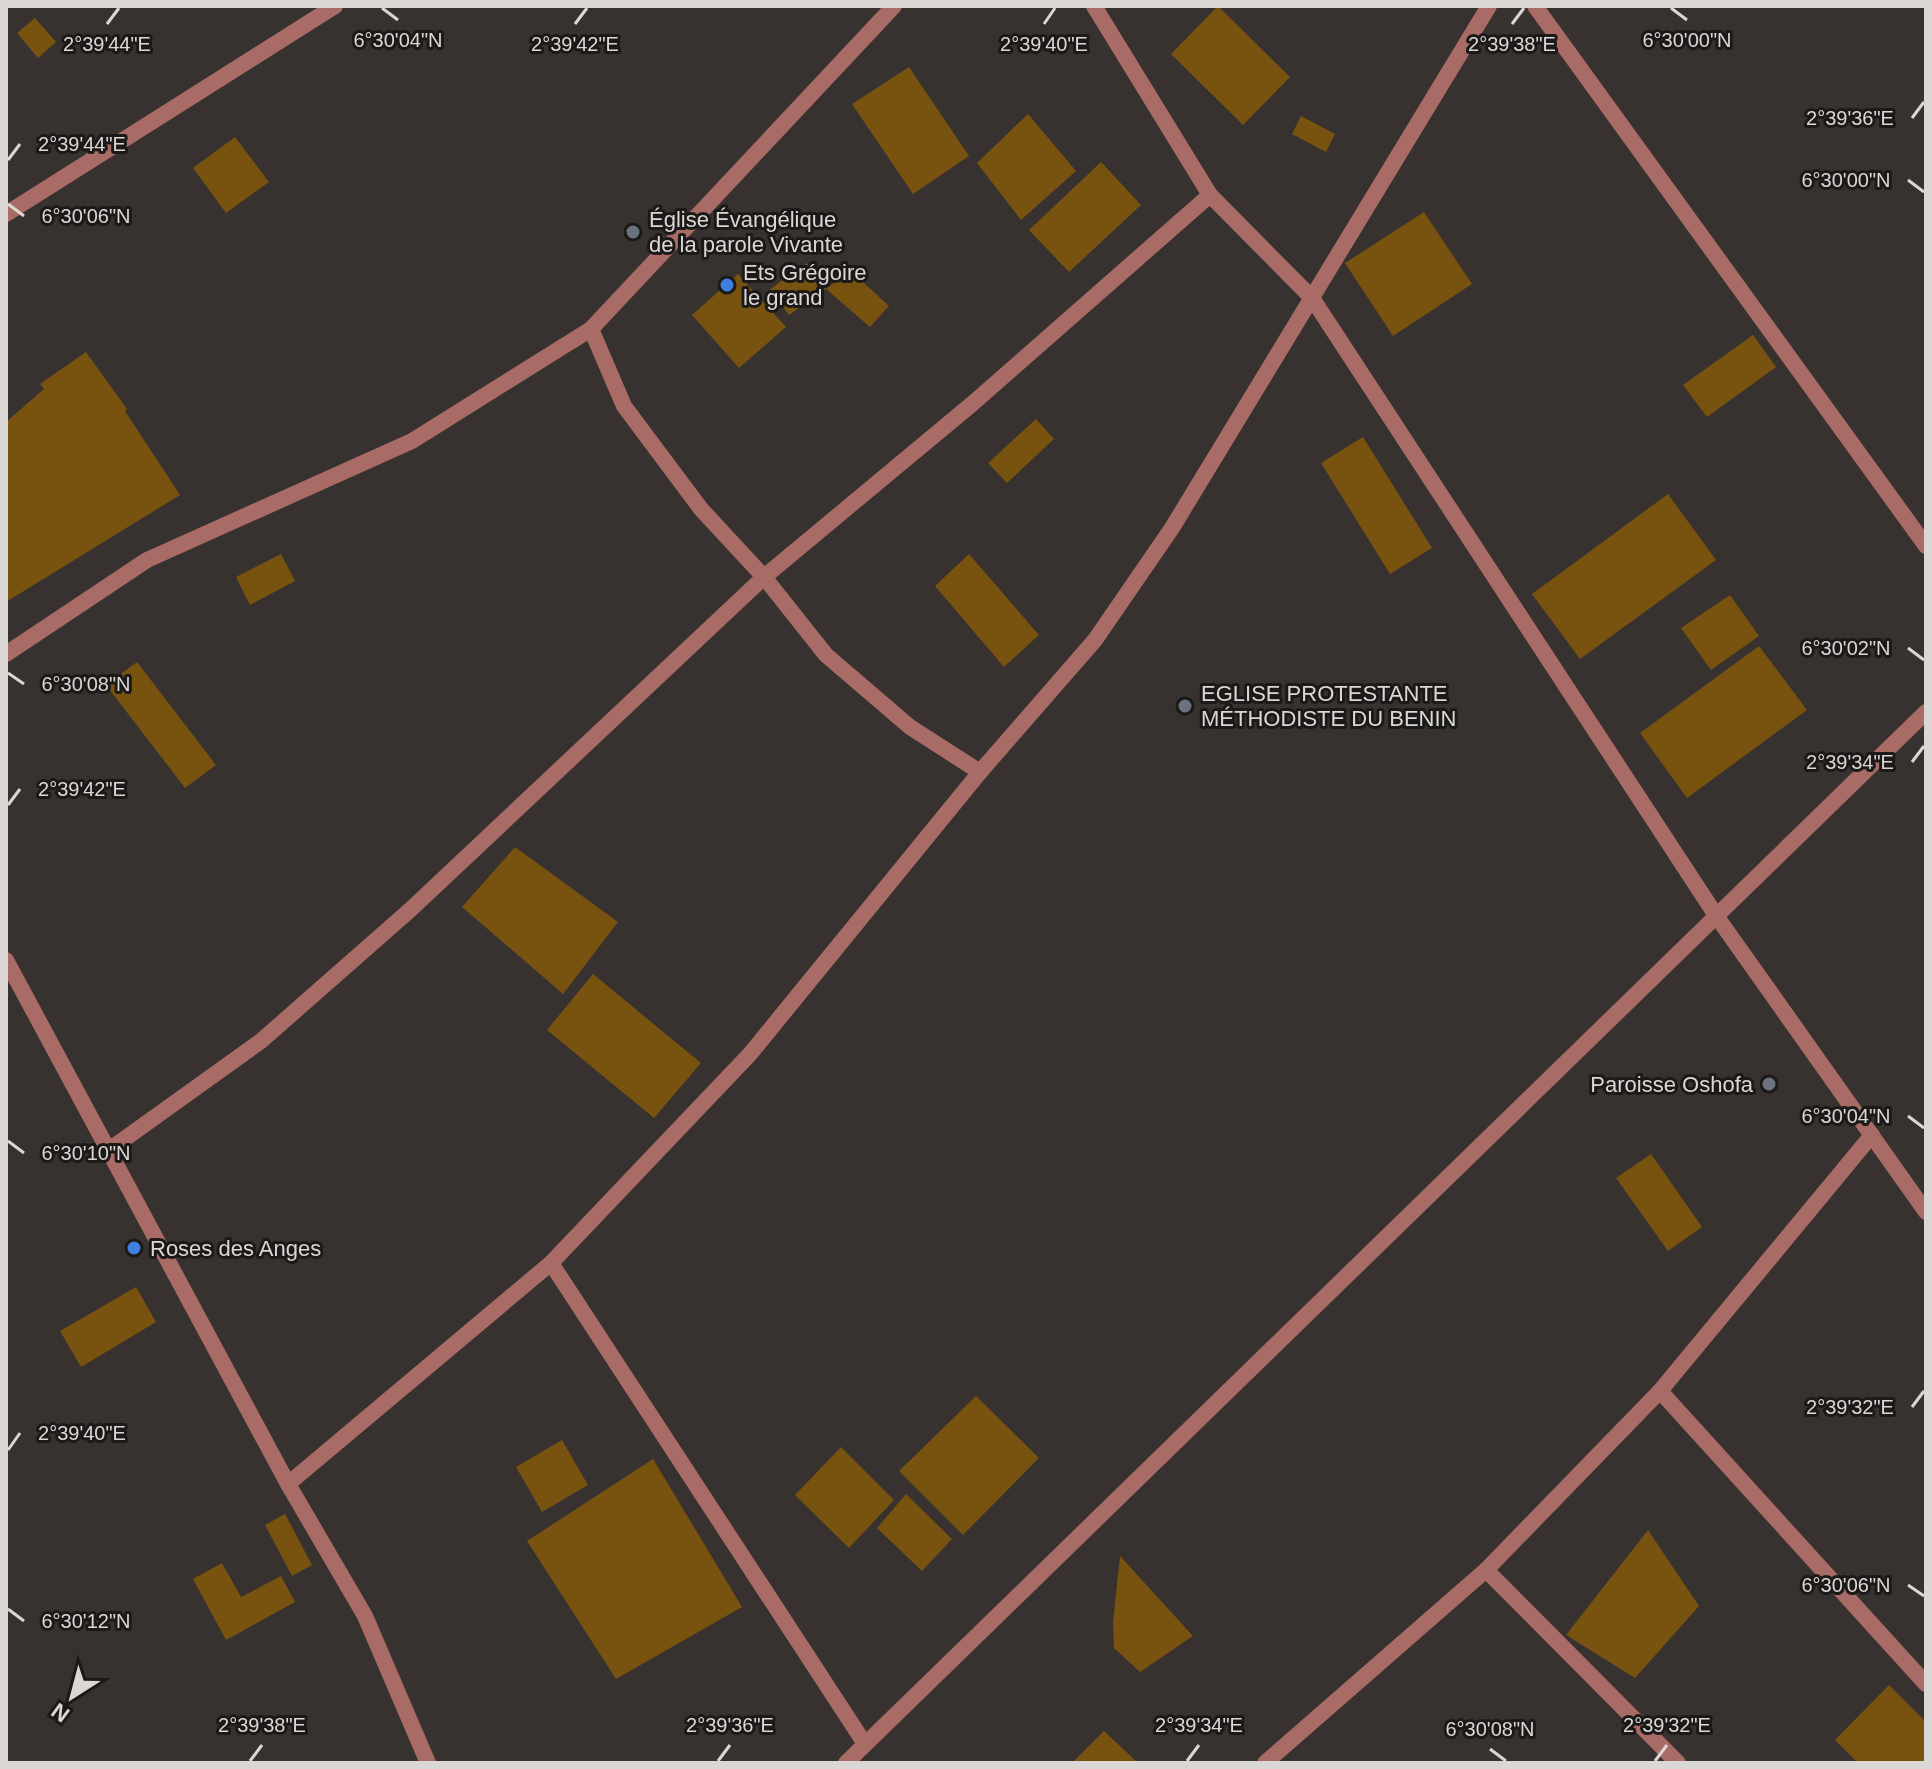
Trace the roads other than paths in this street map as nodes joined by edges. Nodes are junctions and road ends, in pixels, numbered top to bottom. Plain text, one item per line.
1 (335, 6) edge
2 (894, 6) edge
3 (1094, 6) edge
4 (1489, 6) edge
5 (1535, 6) edge
6 (1210, 195) junction
7 (6, 214) edge
8 (1312, 298) junction
9 (591, 329) junction
10 (1926, 546) edge
11 (764, 577) junction
12 (6, 654) edge
13 (1926, 712) edge
14 (980, 772) junction
15 (1717, 917) junction
16 (6, 960) edge
17 (1872, 1135) junction
18 (109, 1150) junction
19 (1926, 1212) edge
20 (551, 1263) junction
21 (1660, 1391) junction
22 (288, 1484) junction
23 (1486, 1570) junction
24 (1926, 1684) edge
25 (865, 1744) junction
26 (428, 1763) edge
27 (846, 1763) edge
28 (1265, 1763) edge
29 (1678, 1763) edge

1 - 7 street
2 - 9 street
3 - 6 street
4 - 8 street
5 - 10 street
6 - 8 street
6 - 11 street
8 - 14 street
8 - 15 street
9 - 11 street
9 - 12 street
11 - 14 street
11 - 18 street
13 - 15 street
14 - 20 street
15 - 17 street
15 - 25 street
16 - 18 street
17 - 19 street
17 - 21 street
18 - 22 street
20 - 22 street
20 - 25 street
21 - 23 street
21 - 24 street
22 - 26 street
23 - 28 street
23 - 29 street
25 - 27 street

